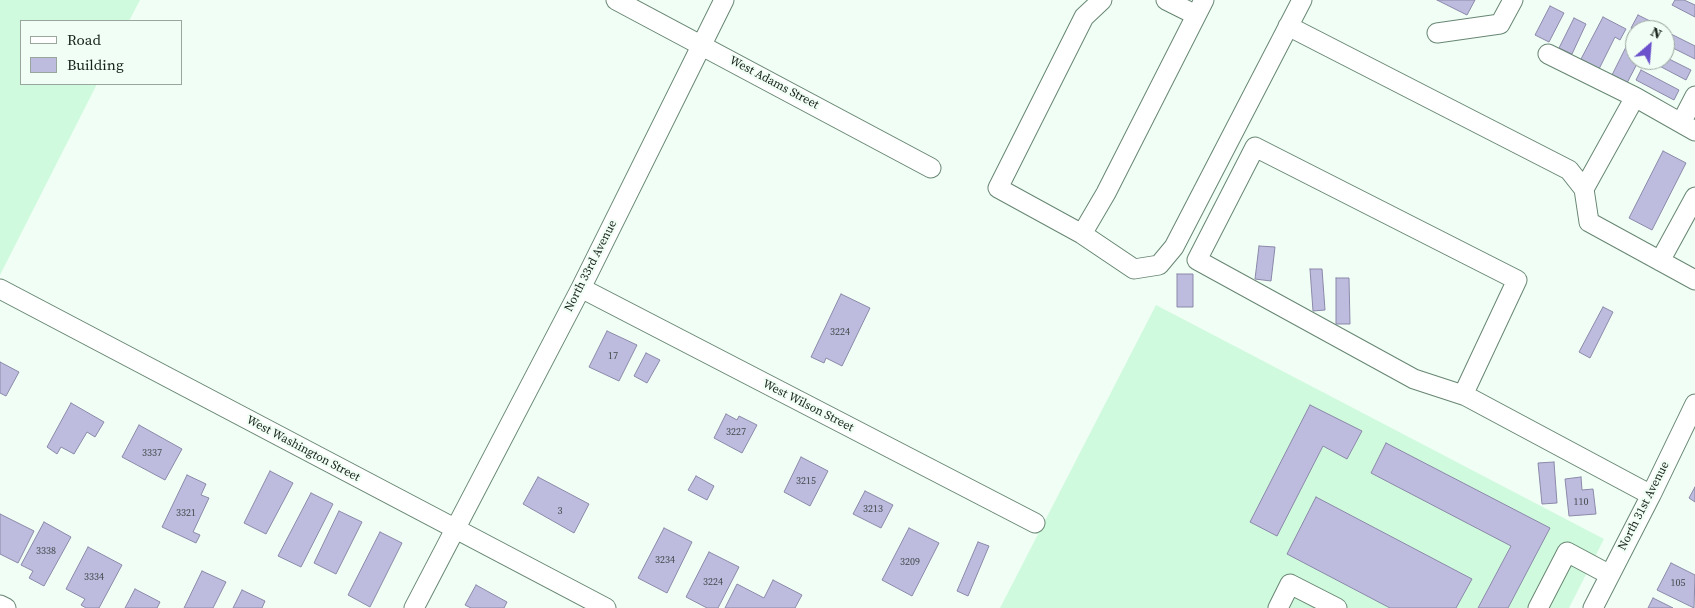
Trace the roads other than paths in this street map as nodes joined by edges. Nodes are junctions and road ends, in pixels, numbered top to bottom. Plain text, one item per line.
1 (616, 0) edge
2 (724, 0) edge
3 (1102, 0) edge
4 (1166, 0) edge
5 (1302, 0) edge
6 (1513, 0) edge
7 (1200, 8) edge
8 (1288, 26) junction
9 (1437, 33) dead end
10 (701, 45) junction
11 (1548, 54) dead end
12 (1635, 96) junction
13 (1695, 96) edge
14 (1688, 127) edge
15 (931, 168) dead end
16 (1584, 189) junction
17 (1695, 197) edge
18 (1082, 234) junction
19 (1660, 261) junction
20 (1695, 280) edge
21 (581, 288) junction
22 (0, 289) edge
23 (1463, 395) junction
24 (1695, 404) edge
25 (1651, 495) junction
26 (1035, 523) dead end
27 (454, 529) junction
28 (1610, 574) junction
29 (0, 605) edge
30 (6, 608) edge
31 (414, 608) edge
32 (606, 608) edge
33 (1278, 608) edge
34 (1337, 608) edge
35 (1538, 608) edge
36 (1593, 608) edge

1 - 10 street, West Adams Street
2 - 10 street, North 33rd Avenue
3 - 18 street
4 - 7 street
5 - 8 street
6 - 9 street
7 - 18 street
8 - 16 street
8 - 18 street
10 - 15 street, West Adams Street
10 - 21 street, North 33rd Avenue
11 - 12 street
12 - 14 street
12 - 16 street
13 - 14 street
16 - 19 street
17 - 19 street
19 - 20 street
21 - 26 street, West Wilson Street
21 - 27 street, North 33rd Avenue
22 - 27 street, West Washington Street
23 - 23 street
23 - 25 street
24 - 25 street, North 31st Avenue
25 - 28 street, North 31st Avenue
27 - 31 street, North 33rd Avenue
27 - 32 street, West Washington Street
28 - 35 street
28 - 36 street, North 31st Avenue
29 - 30 street
33 - 34 street

